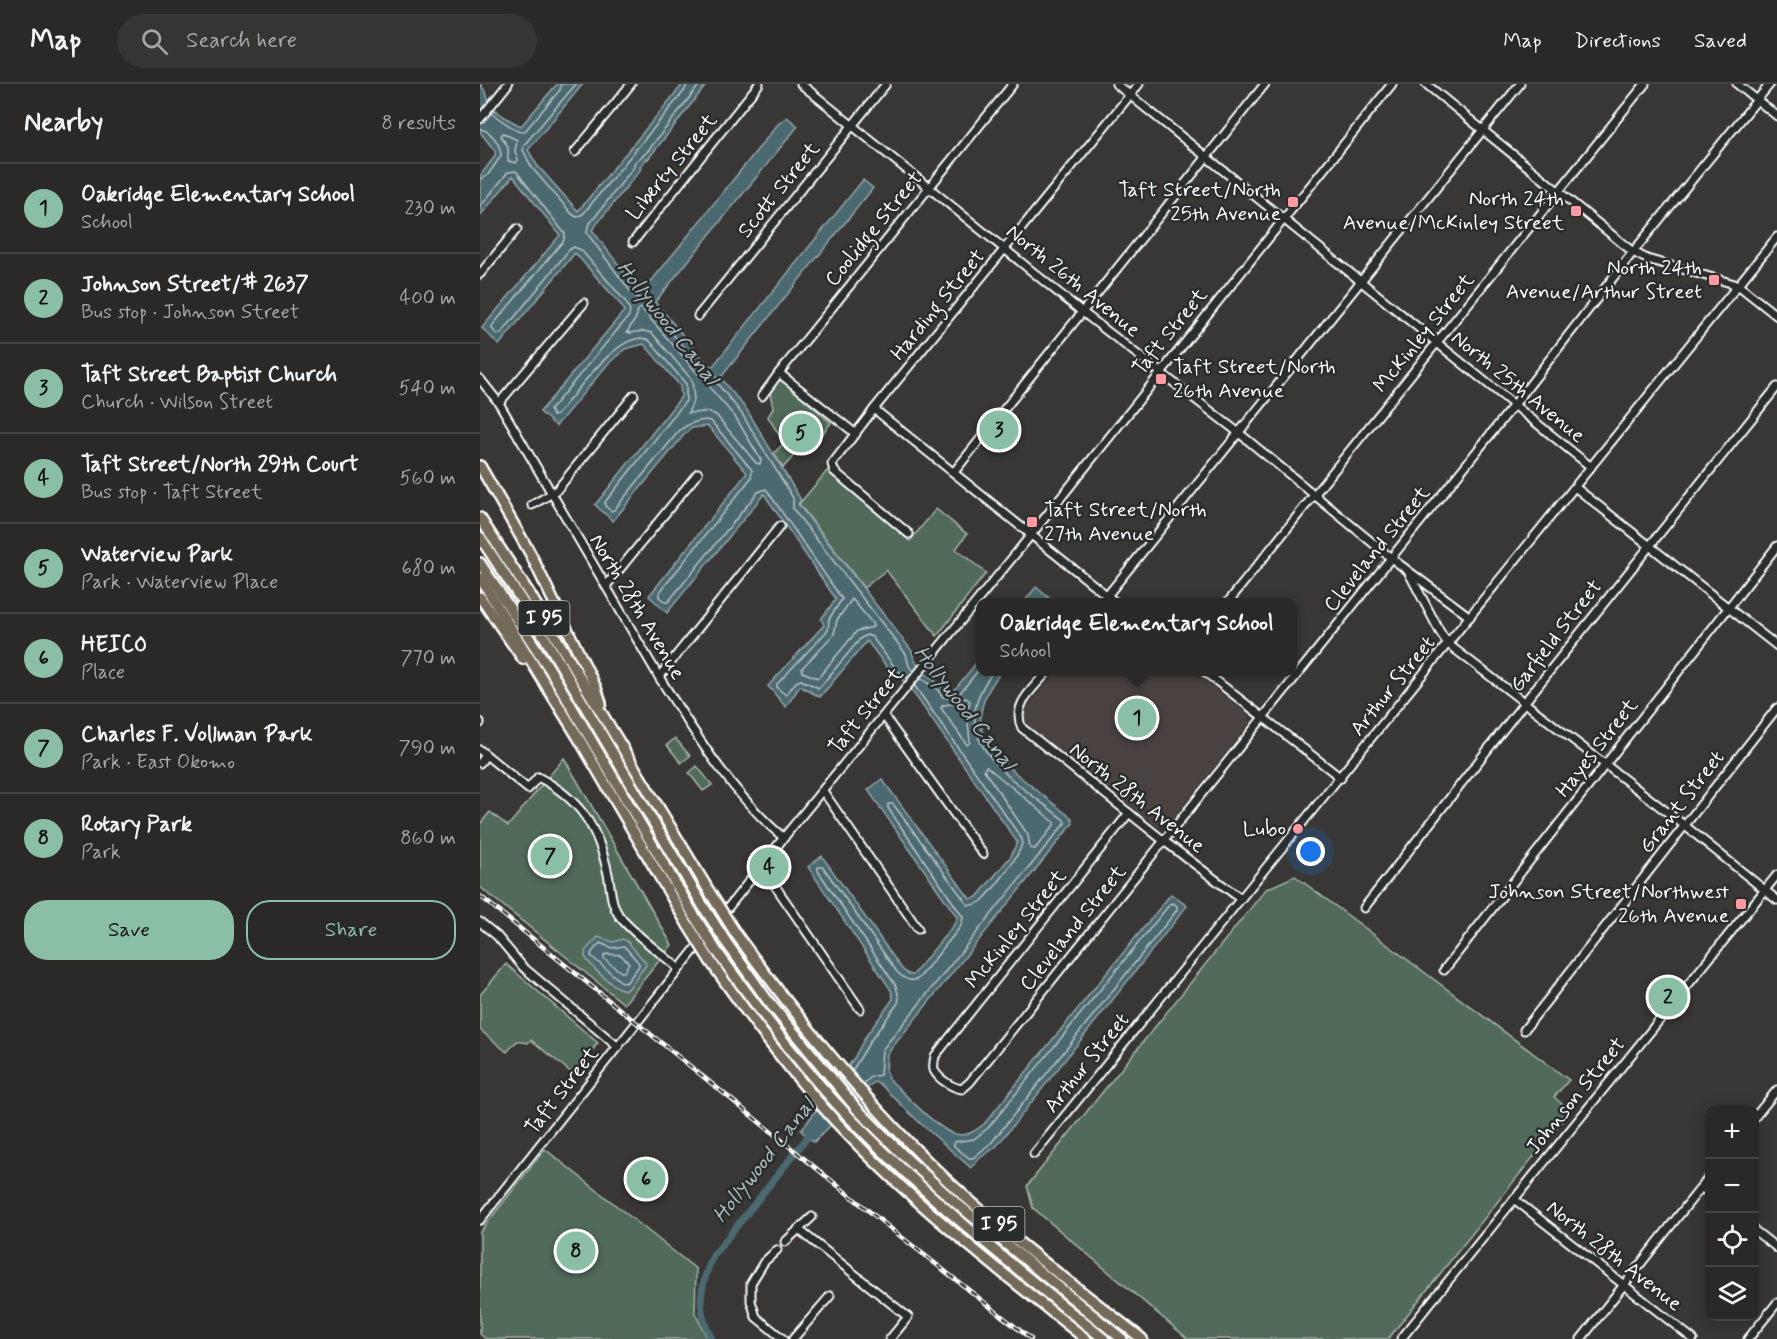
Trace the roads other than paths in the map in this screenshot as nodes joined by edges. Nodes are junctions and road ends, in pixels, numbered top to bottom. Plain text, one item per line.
1 (508, 84) edge
2 (631, 84) edge
3 (759, 84) edge
4 (801, 84) edge
5 (886, 84) edge
6 (1013, 84) edge
7 (1116, 84) edge
8 (1139, 84) edge
9 (1265, 84) edge
10 (1392, 84) edge
11 (1426, 84) edge
12 (1520, 84) edge
13 (1645, 84) edge
14 (1737, 84) edge
15 (1770, 84) edge
16 (1130, 96) junction
17 (1757, 100) junction
18 (1777, 116) edge
19 (480, 119) edge
20 (852, 126) junction
21 (1483, 130) junction
22 (575, 152) dead end
23 (1207, 157) junction
24 (929, 187) junction
25 (1559, 192) junction
26 (1284, 219) junction
27 (517, 229) dead end
28 (1777, 237) edge
29 (633, 242) dead end
30 (1006, 248) junction
31 (1633, 252) junction
32 (480, 274) edge
33 (1361, 281) junction
34 (1738, 285) junction
35 (584, 303) dead end
36 (1082, 311) junction
37 (698, 316) dead end
38 (1777, 316) edge
39 (1437, 344) junction
40 (1160, 371) junction
41 (779, 372) junction
42 (480, 379) edge
43 (1777, 387) edge
44 (634, 395) dead end
45 (762, 396) dead end
46 (500, 403) junction
47 (1514, 405) junction
48 (874, 409) junction
49 (856, 434) junction
50 (1239, 434) junction
51 (480, 466) edge
52 (1591, 467) junction
53 (954, 472) junction
54 (698, 473) dead end
55 (1576, 488) junction
56 (552, 494) junction
57 (1315, 495) junction
58 (532, 505) dead end
59 (480, 518) edge
60 (780, 526) dead end
61 (909, 534) dead end
62 (1031, 535) junction
63 (480, 537) edge
64 (1649, 545) junction
65 (1777, 546) edge
66 (1391, 558) junction
67 (480, 563) edge
68 (1408, 571) junction
69 (480, 578) edge
70 (606, 586) junction
71 (480, 597) edge
72 (979, 598) edge
73 (1103, 598) edge
74 (1105, 598) edge
75 (1232, 598) edge
76 (976, 602) edge
77 (1727, 609) junction
78 (1470, 617) junction
79 (1448, 644) junction
80 (1777, 646) edge
81 (1297, 675) edge
82 (1044, 676) edge
83 (1210, 676) edge
84 (1296, 676) edge
85 (659, 677) junction
86 (1524, 703) junction
87 (1777, 708) edge
88 (884, 716) junction
89 (1263, 717) junction
90 (606, 719) junction
91 (578, 737) junction
92 (483, 753) edge
93 (480, 763) edge
94 (1605, 764) junction
95 (1341, 778) junction
96 (823, 791) junction
97 (1129, 813) junction
98 (1684, 825) junction
99 (784, 838) junction
100 (1164, 841) junction
101 (983, 854) dead end
102 (762, 867) junction
103 (1777, 875) edge
104 (1764, 891) junction
105 (1241, 899) junction
106 (1777, 900) edge
107 (1364, 908) dead end
108 (692, 921) junction
109 (480, 922) edge
110 (918, 929) dead end
111 (680, 969) junction
112 (1444, 970) dead end
113 (860, 1010) dead end
114 (1524, 1030) dead end
115 (618, 1047) junction
116 (962, 1089) joint
117 (1777, 1090) edge
118 (1759, 1114) edge
119 (1034, 1154) dead end
120 (1705, 1183) edge
121 (1701, 1188) junction
122 (1705, 1191) edge
123 (1514, 1199) junction
124 (812, 1217) dead end
125 (480, 1220) edge
126 (798, 1229) junction
127 (1759, 1233) edge
128 (784, 1242) dead end
129 (1777, 1248) edge
130 (777, 1250) dead end
131 (1624, 1284) junction
132 (830, 1296) dead end
133 (1777, 1303) edge
134 (783, 1339) edge
135 (794, 1339) edge
136 (890, 1339) edge
137 (1086, 1339) edge
138 (1104, 1339) edge
139 (1122, 1339) edge
140 (1142, 1339) edge
141 (1401, 1339) edge
142 (1581, 1339) edge
143 (1693, 1339) edge
144 (1748, 1339) edge

1 - 19 street
2 - 22 street
3 - 29 street, Liberty Street
4 - 20 street, North 26th Avenue
5 - 20 street, Scott Street
6 - 24 street, Coolidge Street
7 - 16 street, North 25th Avenue
8 - 16 street, Harding Street
9 - 23 street
10 - 26 street, Taft Street
11 - 21 street
12 - 21 street
13 - 25 street, McKinley Street
14 - 17 street
15 - 17 street, Cleveland Street
16 - 23 street, North 25th Avenue
16 - 30 street, Harding Street
17 - 18 street
17 - 31 street, Cleveland Street
20 - 24 street, North 26th Avenue
20 - 37 street, Scott Street
21 - 25 street
21 - 33 street
23 - 26 street, North 25th Avenue
23 - 36 street
24 - 30 street, North 26th Avenue
24 - 41 street, Coolidge Street
25 - 31 street
25 - 39 street, McKinley Street
26 - 33 street, North 25th Avenue
26 - 40 street, Taft Street
27 - 32 street
28 - 34 street, Arthur Street
30 - 36 street, North 26th Avenue
30 - 48 street, Harding Street
31 - 34 street
31 - 47 street, Cleveland Street
33 - 39 street, North 25th Avenue
33 - 50 street
34 - 38 street
34 - 52 street, Arthur Street
35 - 46 street
36 - 40 street, North 26th Avenue
36 - 53 street
39 - 47 street, North 25th Avenue
39 - 57 street, McKinley Street
40 - 50 street, North 26th Avenue
40 - 62 street, Taft Street
41 - 45 street, Coolidge Street
41 - 49 street
42 - 46 street, North 28th Avenue
43 - 64 street, Garfield Street
44 - 56 street
46 - 56 street, North 28th Avenue
47 - 52 street, North 25th Avenue
47 - 66 street, Cleveland Street
48 - 49 street, Harding Street
48 - 53 street
49 - 61 street, Harding Street
50 - 57 street, North 26th Avenue
50 - 74 street
51 - 90 highway
52 - 55 street, Arthur Street
53 - 62 street
54 - 70 street
55 - 64 street
55 - 78 street, Arthur Street
56 - 58 street
56 - 70 street, North 28th Avenue
57 - 66 street, North 26th Avenue
57 - 75 street, McKinley Street
59 - 90 highway, I 95
60 - 85 street
62 - 72 street, Taft Street
62 - 73 street
63 - 139 highway, bridge
64 - 77 street
64 - 86 street, Garfield Street
65 - 77 street, Hayes Street
66 - 68 street, North 26th Avenue
66 - 81 street, Cleveland Street
67 - 108 highway
68 - 78 street, North 26th Avenue
68 - 79 street, North 26th Avenue
69 - 91 highway, I 95
70 - 85 street, North 28th Avenue
71 - 91 highway
76 - 88 street, Taft Street
77 - 80 street
77 - 94 street, Hayes Street
78 - 79 street, Arthur Street
79 - 86 street, North 26th Avenue
79 - 95 street, Arthur Street
82 - 97 street, North 28th Avenue
83 - 89 street
84 - 89 street, Cleveland Street
85 - 99 street, North 28th Avenue
86 - 94 street, North 26th Avenue
86 - 107 street, Garfield Street
87 - 98 street, Grant Street
88 - 96 street, Taft Street
88 - 101 street
89 - 95 street
89 - 100 street, Cleveland Street
90 - 140 highway, I 95, bridge
91 - 108 highway, I 95
92 - 93 street
92 - 111 street
94 - 98 street, North 26th Avenue
94 - 112 street, Hayes Street
95 - 105 street, Arthur Street
96 - 99 street, Taft Street
96 - 110 street
97 - 100 street, North 28th Avenue
97 - 116 street, McKinley Street
98 - 104 street, North 26th Avenue
98 - 114 street, Grant Street
99 - 102 street, Taft Street
100 - 105 street, North 28th Avenue
100 - 116 street, Cleveland Street
102 - 111 street, Taft Street
102 - 113 street
103 - 104 street, Johnson Street
104 - 106 street, North 26th Avenue
104 - 123 street, Johnson Street
105 - 119 street, Arthur Street
108 - 137 highway, I 95, bridge
108 - 138 highway, bridge
109 - 115 street
111 - 115 street, Taft Street
115 - 125 street, Taft Street
117 - 118 street
120 - 121 street
121 - 122 street
121 - 131 street
123 - 131 street, North 28th Avenue
123 - 141 street, Johnson Street
124 - 126 street
126 - 128 street
126 - 136 street
127 - 129 street
130 - 134 street
131 - 142 street
131 - 143 street, North 28th Avenue
132 - 135 street
133 - 144 street

